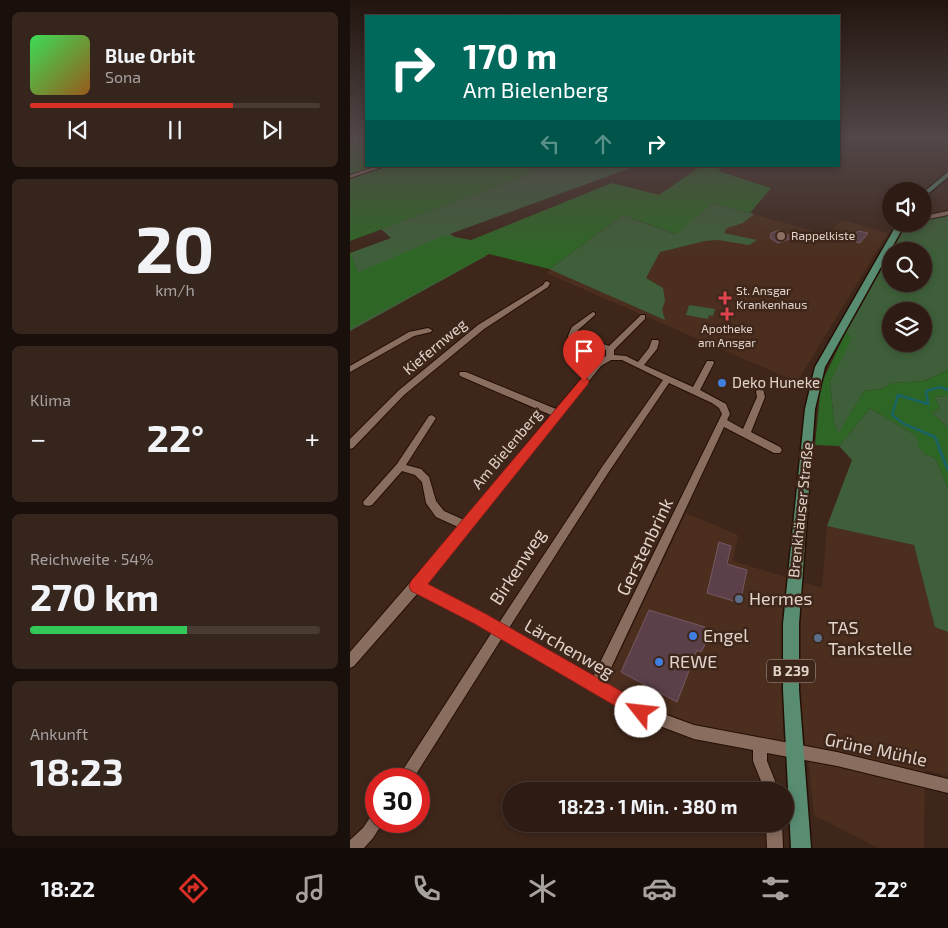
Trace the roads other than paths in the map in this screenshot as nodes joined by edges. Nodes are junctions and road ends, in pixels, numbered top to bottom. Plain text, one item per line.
1 (945, 177) edge
2 (932, 188) edge
3 (948, 213) edge
4 (932, 216) edge
5 (897, 232) edge
6 (547, 283) dead end
7 (593, 314) dead end
8 (643, 317) dead end
9 (428, 330) dead end
10 (655, 342) dead end
11 (610, 353) junction
12 (710, 363) dead end
13 (640, 364) junction
14 (350, 369) edge
15 (463, 374) dead end
16 (668, 378) junction
17 (696, 390) junction
18 (760, 391) dead end
19 (557, 414) junction
20 (432, 418) dead end
21 (723, 422) junction
22 (746, 433) junction
23 (350, 445) edge
24 (777, 450) dead end
25 (400, 467) junction
26 (368, 502) dead end
27 (464, 525) junction
28 (416, 586) junction
29 (500, 631) junction
30 (350, 662) edge
31 (596, 686) junction
32 (760, 745) junction
33 (795, 751) junction
34 (411, 768) edge
35 (768, 782) edge
36 (948, 786) edge
37 (774, 832) edge
38 (368, 833) edge
39 (353, 848) edge
40 (774, 848) edge
41 (801, 848) edge

1 - 2 main road
3 - 4 street
5 - 33 main road, Brenkhäuser Straße / B 239
6 - 23 street, Kiefernweg
7 - 11 street
8 - 11 street, Am Bielenberg
9 - 14 street
10 - 13 street
11 - 13 street
11 - 19 street, Am Bielenberg
12 - 17 street
13 - 16 street
15 - 19 street
16 - 17 street
16 - 29 street, Birkenweg
17 - 21 street
18 - 22 street
19 - 27 street, Am Bielenberg
20 - 25 street
21 - 22 street
21 - 31 street, Gerstenbrink
22 - 24 street
25 - 26 street
25 - 27 street
27 - 28 street, Am Bielenberg
28 - 29 street, Lärchenweg
28 - 30 street, Am Bielenberg
29 - 31 street, Lärchenweg
29 - 34 street, Birkenweg
31 - 32 street, Lärchenweg
32 - 33 street, Lärchenweg
32 - 35 street
33 - 36 street, Grüne Mühle
33 - 41 main road, Brenkhäuser Straße / B 239
37 - 40 street
38 - 39 street

